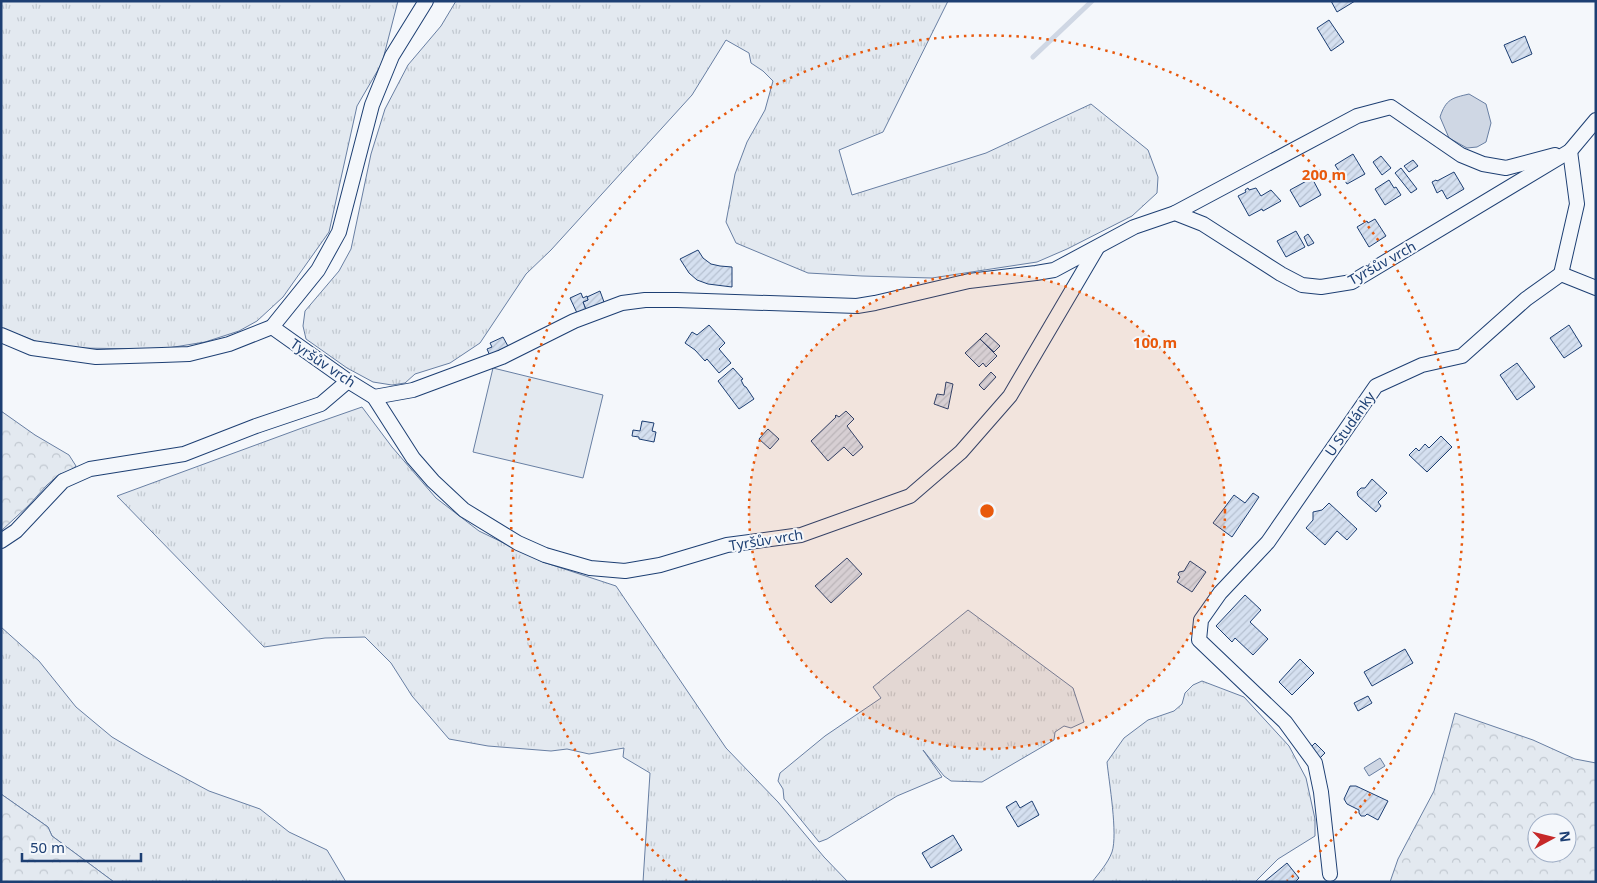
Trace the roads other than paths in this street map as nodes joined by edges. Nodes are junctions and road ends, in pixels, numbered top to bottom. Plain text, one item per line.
1 (426, 1) edge
2 (1596, 120) edge
3 (1570, 151) junction
4 (1175, 213) junction
5 (1097, 248) junction
6 (1561, 274) junction
7 (1596, 288) edge
8 (272, 327) junction
9 (1, 335) edge
10 (348, 381) junction
11 (374, 397) junction
12 (1, 541) edge
13 (1330, 874) dead end

1 - 8 street
2 - 3 street, Tyršův vrch
3 - 4 street
3 - 4 street, Tyršův vrch
3 - 6 street
4 - 5 street, Tyršův vrch
5 - 11 street, Tyršův vrch
5 - 11 street, Tyršův vrch
6 - 7 street
6 - 13 street, U Studánky
8 - 9 street
8 - 10 street, Tyršův vrch
10 - 11 street, Tyršův vrch
10 - 12 street

